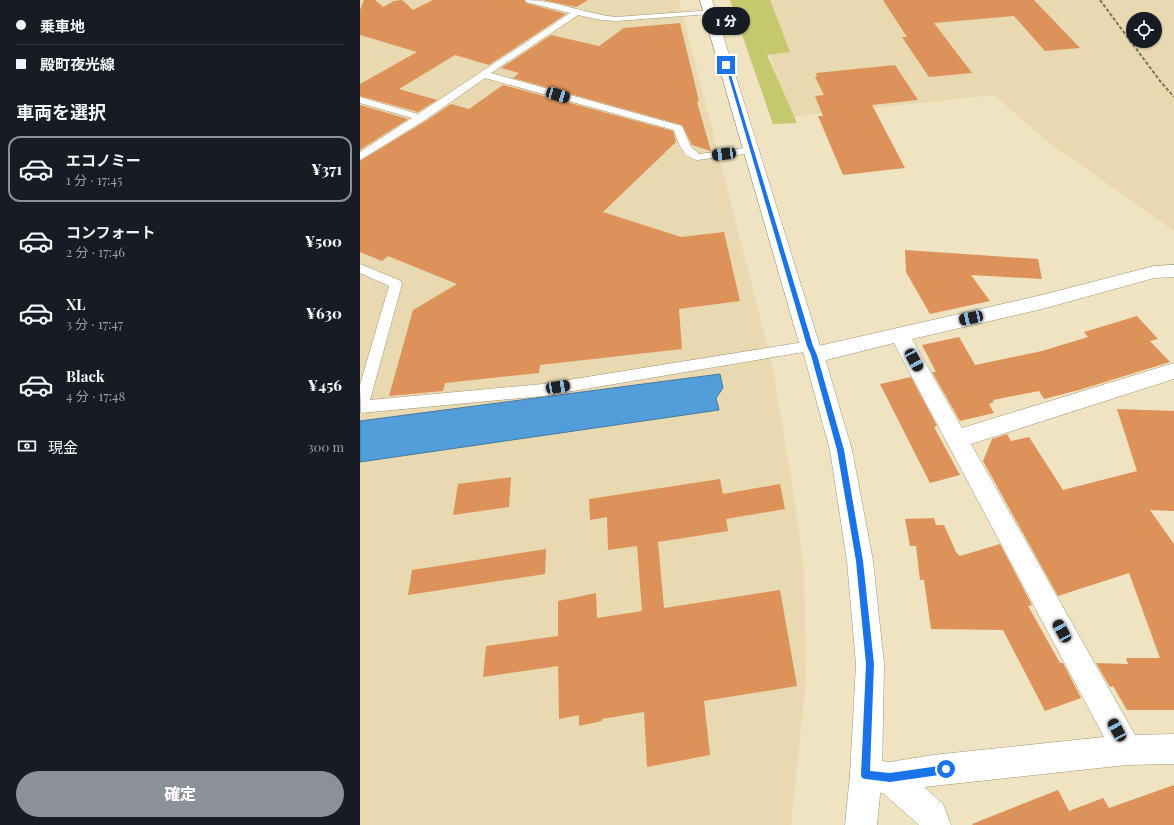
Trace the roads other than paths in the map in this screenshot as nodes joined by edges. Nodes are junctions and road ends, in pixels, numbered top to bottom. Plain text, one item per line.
1 (529, 0) edge
2 (708, 6) edge
3 (576, 12) junction
4 (483, 74) junction
5 (360, 100) edge
6 (421, 118) junction
7 (752, 150) junction
8 (360, 157) edge
9 (360, 268) edge
10 (1174, 271) edge
11 (899, 334) junction
12 (812, 351) junction
13 (1174, 371) edge
14 (957, 439) junction
15 (1174, 749) edge
16 (1127, 750) junction
17 (878, 776) junction
18 (861, 825) edge
19 (936, 825) edge

1 - 3 lane
2 - 3 lane
2 - 7 street
3 - 4 lane
4 - 6 lane
4 - 7 lane
5 - 6 lane
6 - 8 lane
7 - 12 street
9 - 12 lane
10 - 11 street
11 - 12 street
11 - 14 street
12 - 17 street
13 - 14 street
14 - 16 street
15 - 16 street
16 - 17 street
17 - 18 street
17 - 19 street

